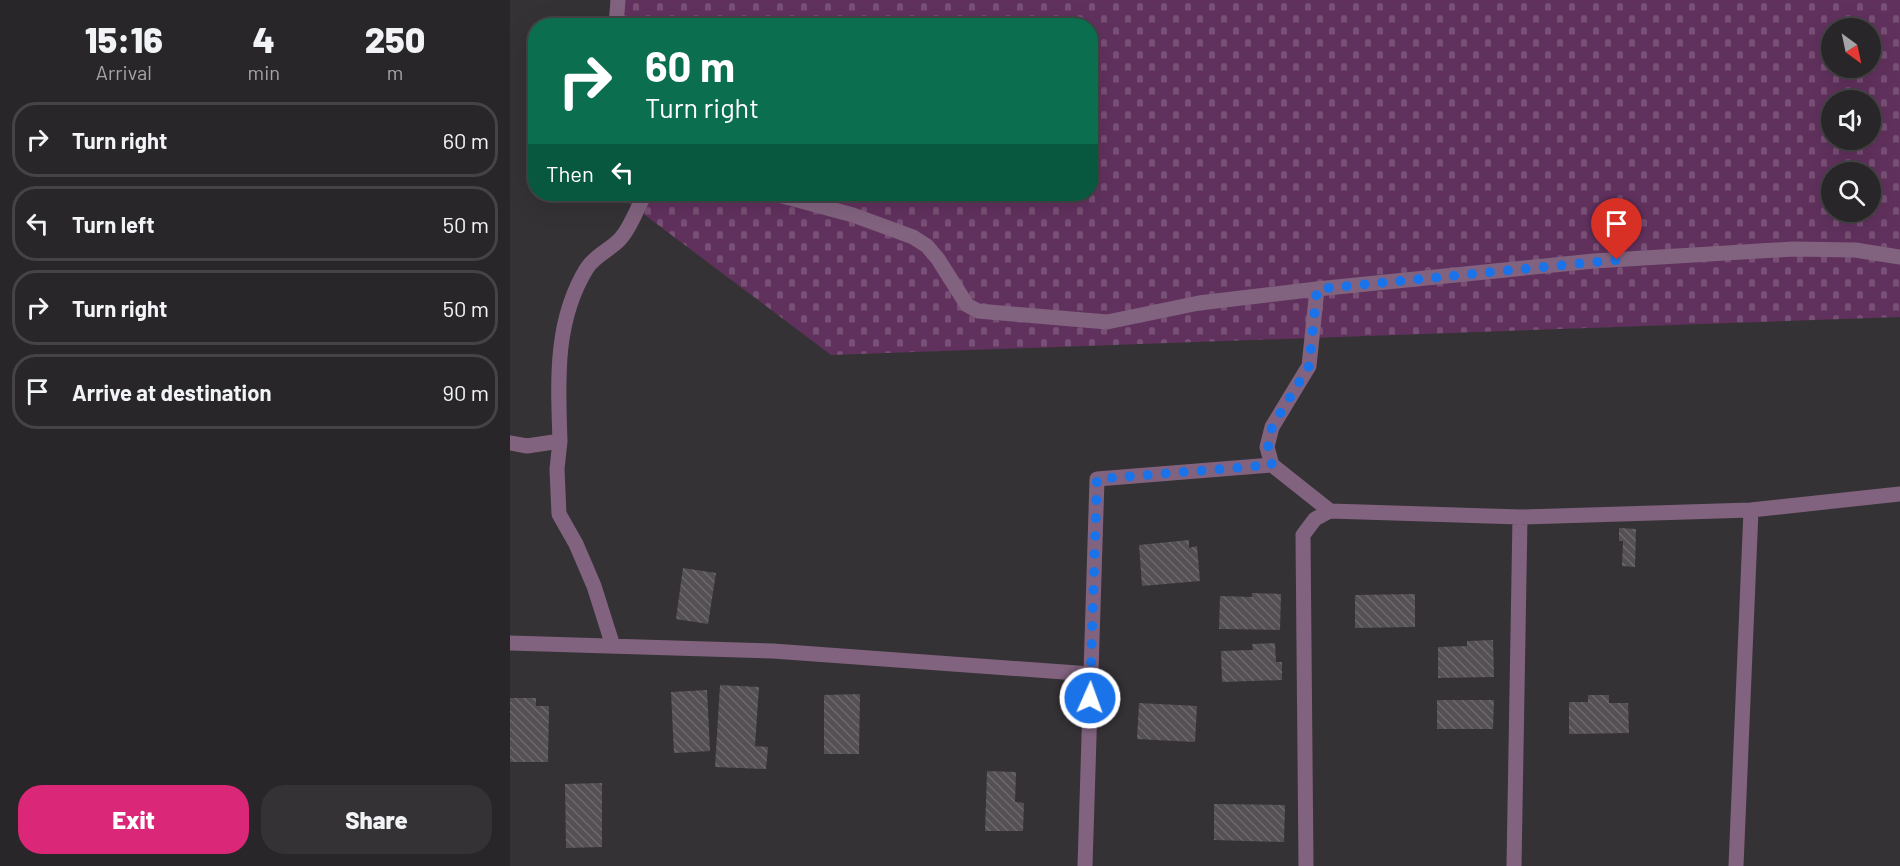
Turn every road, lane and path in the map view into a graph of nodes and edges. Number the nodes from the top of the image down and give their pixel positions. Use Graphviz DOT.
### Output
graph roads {
  1 [pos="618,0"];
  2 [pos="617,18"];
  3 [pos="641,201"];
  4 [pos="801,201"];
  5 [pos="1900,257"];
  6 [pos="1317,289"];
  7 [pos="560,441"];
  8 [pos="510,443"];
  9 [pos="1272,465"];
  10 [pos="1900,494"];
  11 [pos="1751,510"];
  12 [pos="1330,511"];
  13 [pos="1520,517"];
  14 [pos="510,643"];
  15 [pos="613,646"];
  16 [pos="1091,674"];
  17 [pos="1086,866"];
  18 [pos="1306,866"];
  19 [pos="1514,866"];
  20 [pos="1736,866"];
  1 -- 2 [label="street"];
  3 -- 7 [label="street"];
  4 -- 6 [label="street"];
  5 -- 6 [label="street"];
  6 -- 9 [label="street"];
  7 -- 8 [label="street"];
  7 -- 15 [label="street"];
  9 -- 12 [label="street"];
  9 -- 16 [label="street"];
  10 -- 11 [label="street"];
  11 -- 13 [label="street"];
  11 -- 20 [label="street"];
  12 -- 13 [label="street"];
  12 -- 18 [label="street"];
  13 -- 19 [label="street"];
  14 -- 15 [label="street"];
  15 -- 16 [label="street"];
  16 -- 17 [label="street"];
}
